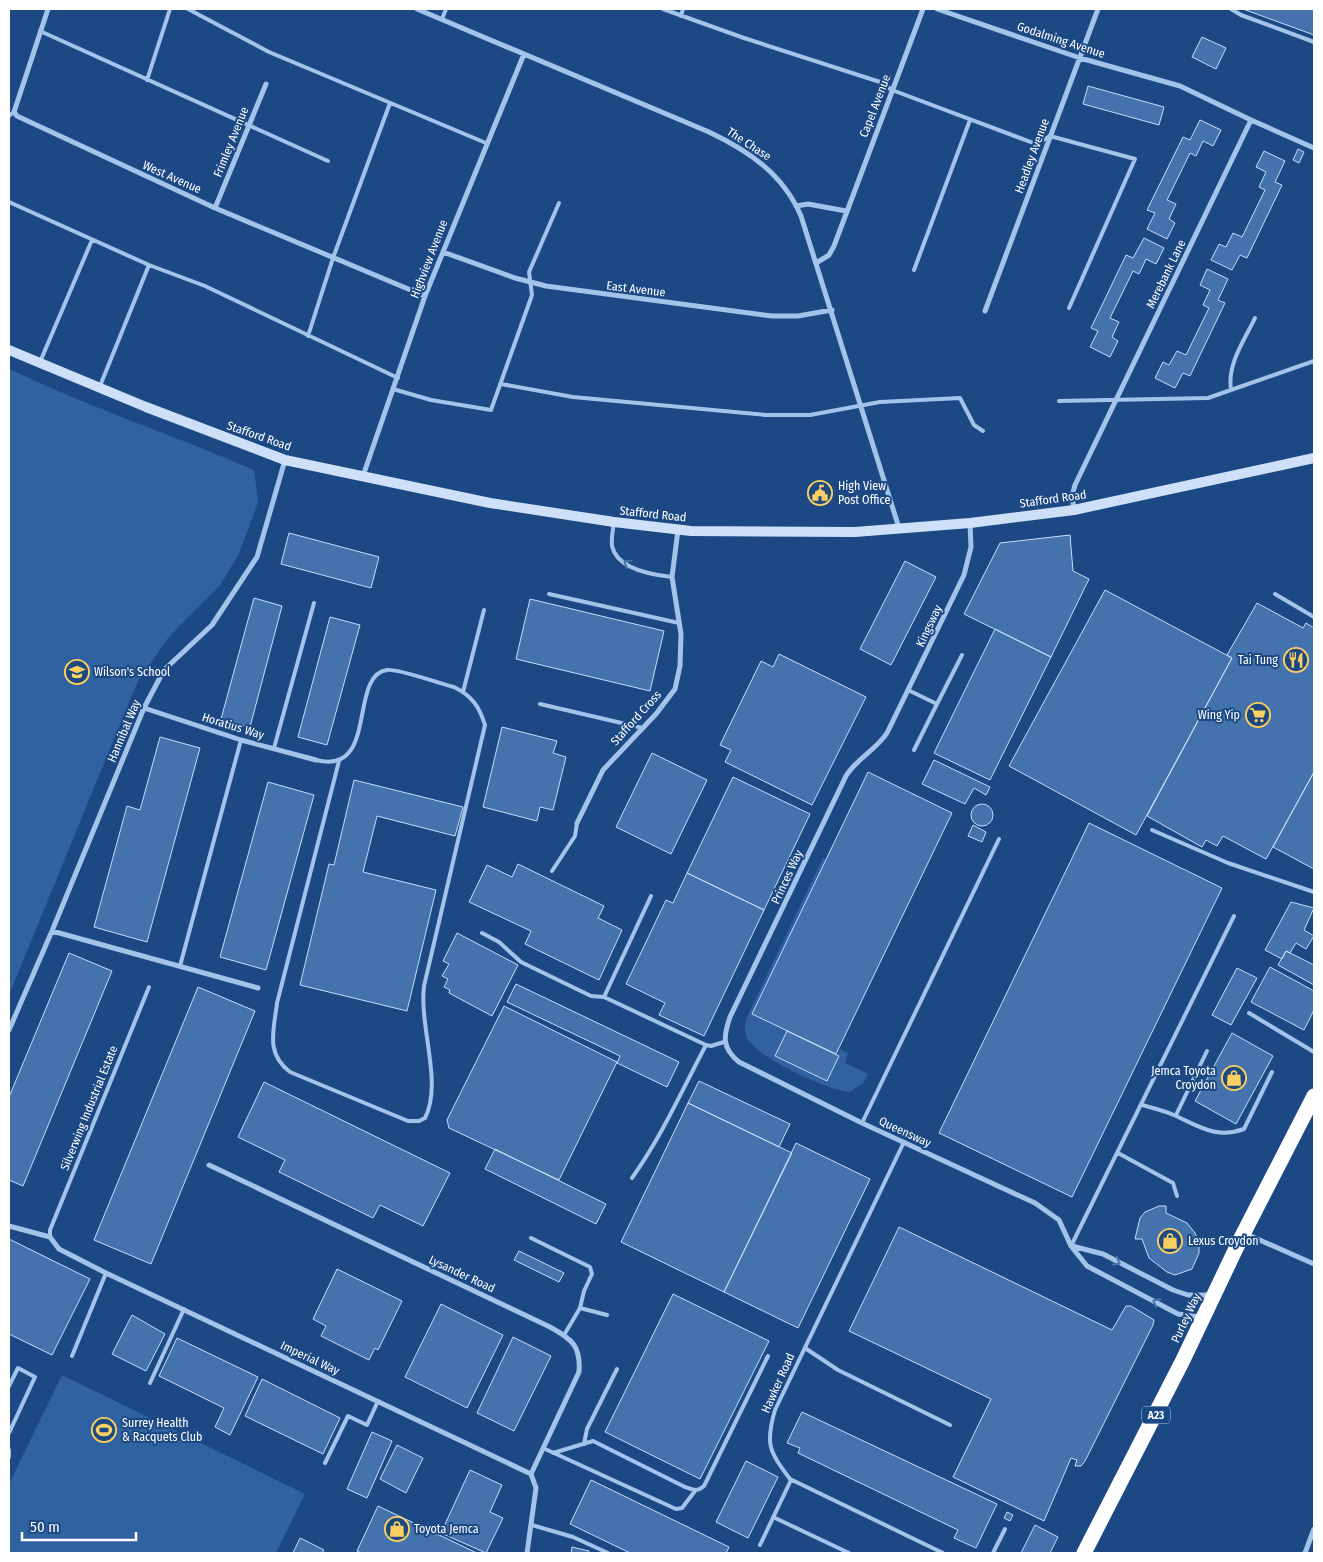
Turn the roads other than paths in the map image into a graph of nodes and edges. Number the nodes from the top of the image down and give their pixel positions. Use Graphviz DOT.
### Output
graph roads {
  1 [pos="48,9"];
  2 [pos="170,9"];
  3 [pos="188,9"];
  4 [pos="418,9"];
  5 [pos="446,9"];
  6 [pos="663,9"];
  7 [pos="683,9"];
  8 [pos="923,9"];
  9 [pos="937,9"];
  10 [pos="1098,9"];
  11 [pos="1231,9"];
  12 [pos="680,16"];
  13 [pos="442,19"];
  14 [pos="40,31"];
  15 [pos="1314,42"];
  16 [pos="524,54"];
  17 [pos="1080,58"];
  18 [pos="146,80"];
  19 [pos="266,84"];
  20 [pos="892,90"];
  21 [pos="390,103"];
  22 [pos="14,112"];
  23 [pos="9,116"];
  24 [pos="970,120"];
  25 [pos="1251,120"];
  26 [pos="248,126"];
  27 [pos="1050,136"];
  28 [pos="486,143"];
  29 [pos="1314,148"];
  30 [pos="328,161"];
  31 [pos="9,202"];
  32 [pos="559,203"];
  33 [pos="796,206"];
  34 [pos="215,208"];
  35 [pos="846,211"];
  36 [pos="92,240"];
  37 [pos="443,252"];
  38 [pos="334,258"];
  39 [pos="816,263"];
  40 [pos="150,265"];
  41 [pos="914,270"];
  42 [pos="531,283"];
  43 [pos="425,296"];
  44 [pos="1069,308"];
  45 [pos="832,310"];
  46 [pos="985,311"];
  47 [pos="1255,318"];
  48 [pos="308,336"];
  49 [pos="9,350"];
  50 [pos="1314,361"];
  51 [pos="40,364"];
  52 [pos="398,378"];
  53 [pos="501,384"];
  54 [pos="99,388"];
  55 [pos="393,389"];
  56 [pos="1231,390"];
  57 [pos="1060,401"];
  58 [pos="1116,401"];
  59 [pos="862,405"];
  60 [pos="983,431"];
  61 [pos="1314,458"];
  62 [pos="285,460"];
  63 [pos="363,476"];
  64 [pos="1074,510"];
  65 [pos="614,522"];
  66 [pos="970,523"];
  67 [pos="900,529"];
  68 [pos="678,530"];
  69 [pos="672,577"];
  70 [pos="549,594"];
  71 [pos="1275,594"];
  72 [pos="314,603"];
  73 [pos="484,610"];
  74 [pos="1314,616"];
  75 [pos="679,623"];
  76 [pos="962,655"];
  77 [pos="908,690"];
  78 [pos="463,692"];
  79 [pos="540,704"];
  80 [pos="937,704"];
  81 [pos="144,708"];
  82 [pos="642,728"];
  83 [pos="887,732"];
  84 [pos="241,740"];
  85 [pos="274,748"];
  86 [pos="914,750"];
  87 [pos="316,760"];
  88 [pos="339,761"];
  89 [pos="577,822"];
  90 [pos="1152,830"];
  91 [pos="999,840"];
  92 [pos="552,871"];
  93 [pos="1314,892"];
  94 [pos="651,896"];
  95 [pos="1234,916"];
  96 [pos="52,931"];
  97 [pos="482,933"];
  98 [pos="180,966"];
  99 [pos="149,987"];
  100 [pos="258,988"];
  101 [pos="604,997"];
  102 [pos="1249,1012"];
  103 [pos="11,1020"];
  104 [pos="9,1030"];
  105 [pos="724,1042"];
  106 [pos="706,1045"];
  107 [pos="1207,1051"];
  108 [pos="1314,1052"];
  109 [pos="1272,1072"];
  110 [pos="1314,1096"];
  111 [pos="1142,1105"];
  112 [pos="1176,1115"];
  113 [pos="862,1122"];
  114 [pos="904,1142"];
  115 [pos="1118,1152"];
  116 [pos="209,1165"];
  117 [pos="632,1178"];
  118 [pos="1176,1196"];
  119 [pos="9,1226"];
  120 [pos="1244,1233"];
  121 [pos="50,1237"];
  122 [pos="531,1238"];
  123 [pos="1071,1246"];
  124 [pos="1314,1264"];
  125 [pos="106,1272"];
  126 [pos="1214,1295"];
  127 [pos="580,1308"];
  128 [pos="184,1309"];
  129 [pos="607,1315"];
  130 [pos="1202,1317"];
  131 [pos="564,1335"];
  132 [pos="805,1348"];
  133 [pos="72,1356"];
  134 [pos="768,1356"];
  135 [pos="617,1369"];
  136 [pos="150,1383"];
  137 [pos="9,1386"];
  138 [pos="378,1401"];
  139 [pos="950,1425"];
  140 [pos="9,1433"];
  141 [pos="584,1444"];
  142 [pos="543,1448"];
  143 [pos="9,1450"];
  144 [pos="553,1453"];
  145 [pos="9,1457"];
  146 [pos="325,1463"];
  147 [pos="531,1474"];
  148 [pos="791,1480"];
  149 [pos="695,1491"];
  150 [pos="773,1517"];
  151 [pos="532,1525"];
  152 [pos="1005,1529"];
  153 [pos="1314,1529"];
  154 [pos="760,1545"];
  155 [pos="527,1553"];
  156 [pos="608,1553"];
  157 [pos="849,1553"];
  158 [pos="943,1553"];
  159 [pos="993,1553"];
  160 [pos="1084,1553"];
  161 [pos="1305,1553"];
  1 -- 14 [label="street"];
  2 -- 18 [label="lane"];
  3 -- 21 [label="lane"];
  4 -- 13 [label="street, The Chase"];
  5 -- 13 [label="lane"];
  6 -- 12 [label="lane"];
  7 -- 12 [label="lane"];
  8 -- 20 [label="street, Capel Avenue"];
  9 -- 17 [label="street, Godalming Avenue"];
  10 -- 17 [label="street, Headley Avenue"];
  11 -- 15 [label="lane"];
  12 -- 20 [label="lane"];
  13 -- 16 [label="street, The Chase"];
  14 -- 18 [label="lane"];
  14 -- 22 [label="street"];
  16 -- 28 [label="street, Highview Avenue"];
  16 -- 33 [label="street, The Chase"];
  17 -- 25 [label="street, Godalming Avenue"];
  17 -- 27 [label="street, Headley Avenue"];
  18 -- 26 [label="lane"];
  19 -- 26 [label="street, Frimley Avenue"];
  20 -- 24 [label="lane"];
  20 -- 35 [label="street, Capel Avenue"];
  21 -- 28 [label="lane"];
  21 -- 38 [label="lane"];
  22 -- 23 [label="lane"];
  22 -- 34 [label="street, West Avenue"];
  24 -- 27 [label="lane"];
  24 -- 41 [label="lane"];
  25 -- 29 [label="street"];
  25 -- 58 [label="street, Merebank Lane"];
  26 -- 30 [label="lane"];
  26 -- 34 [label="street, Frimley Avenue"];
  27 -- 44 [label="lane"];
  27 -- 46 [label="street, Headley Avenue"];
  28 -- 37 [label="street, Highview Avenue"];
  31 -- 36 [label="lane"];
  32 -- 42 [label="lane"];
  33 -- 35 [label="street"];
  33 -- 39 [label="street, The Chase"];
  34 -- 38 [label="street, West Avenue"];
  35 -- 39 [label="street, Capel Avenue"];
  36 -- 40 [label="lane"];
  36 -- 51 [label="lane"];
  37 -- 42 [label="street, East Avenue"];
  37 -- 43 [label="street, Highview Avenue"];
  38 -- 43 [label="street, West Avenue"];
  38 -- 48 [label="lane"];
  39 -- 45 [label="street, The Chase"];
  40 -- 48 [label="lane"];
  40 -- 54 [label="lane"];
  42 -- 45 [label="street, East Avenue"];
  42 -- 53 [label="lane"];
  43 -- 52 [label="street, Highview Avenue"];
  45 -- 59 [label="street, The Chase"];
  47 -- 56 [label="lane"];
  48 -- 52 [label="lane"];
  49 -- 51 [label="main road, Stafford Road"];
  50 -- 56 [label="lane"];
  51 -- 54 [label="main road, Stafford Road"];
  52 -- 55 [label="street, Highview Avenue"];
  53 -- 55 [label="lane"];
  53 -- 59 [label="lane"];
  54 -- 62 [label="main road, Stafford Road"];
  55 -- 63 [label="street, Highview Avenue"];
  56 -- 58 [label="lane"];
  57 -- 58 [label="lane"];
  58 -- 64 [label="street, Merebank Lane"];
  59 -- 60 [label="lane"];
  59 -- 67 [label="street, The Chase"];
  61 -- 64 [label="main road, Stafford Road"];
  62 -- 63 [label="main road, Stafford Road"];
  62 -- 81 [label="street, Hannibal Way"];
  63 -- 65 [label="main road, Stafford Road"];
  64 -- 66 [label="main road, Stafford Road"];
  65 -- 68 [label="main road, Stafford Road"];
  69 -- 65 [label="lane, one-way"];
  66 -- 67 [label="main road, Stafford Road"];
  66 -- 77 [label="street, Kingsway"];
  67 -- 68 [label="main road, Stafford Road"];
  68 -- 69 [label="street, Stafford Cross"];
  69 -- 75 [label="street, Stafford Cross"];
  70 -- 75 [label="lane"];
  71 -- 74 [label="lane"];
  72 -- 85 [label="lane"];
  73 -- 78 [label="lane"];
  75 -- 82 [label="street, Stafford Cross"];
  76 -- 80 [label="lane"];
  77 -- 80 [label="lane"];
  77 -- 83 [label="street, Kingsway"];
  78 -- 88 [label="lane"];
  78 -- 88 [label="lane"];
  79 -- 82 [label="lane"];
  80 -- 86 [label="lane"];
  81 -- 84 [label="street, Horatius Way"];
  81 -- 96 [label="street, Hannibal Way"];
  82 -- 89 [label="street, Stafford Cross"];
  83 -- 105 [label="street, Princes Way"];
  84 -- 85 [label="street, Horatius Way"];
  84 -- 98 [label="lane"];
  85 -- 87 [label="street, Horatius Way"];
  87 -- 88 [label="lane"];
  89 -- 92 [label="lane"];
  90 -- 93 [label="lane"];
  91 -- 113 [label="lane"];
  94 -- 101 [label="lane"];
  95 -- 111 [label="lane"];
  96 -- 98 [label="street"];
  96 -- 103 [label="street, Hannibal Way"];
  97 -- 101 [label="lane"];
  98 -- 100 [label="street"];
  99 -- 121 [label="lane, Silverwing Industrial Estate"];
  101 -- 106 [label="lane"];
  102 -- 108 [label="lane"];
  103 -- 104 [label="street, Hannibal Way"];
  105 -- 106 [label="lane"];
  105 -- 113 [label="street, Queensway"];
  106 -- 117 [label="lane"];
  107 -- 112 [label="lane"];
  109 -- 112 [label="lane"];
  110 -- 120 [label="highway, Purley Way / A23"];
  111 -- 112 [label="lane"];
  111 -- 115 [label="lane"];
  113 -- 114 [label="street, Queensway"];
  114 -- 123 [label="street, Queensway"];
  114 -- 132 [label="lane, Hawker Road"];
  115 -- 118 [label="lane"];
  115 -- 123 [label="lane"];
  116 -- 131 [label="street, Lysander Road"];
  119 -- 121 [label="street, Imperial Way"];
  120 -- 124 [label="street"];
  120 -- 126 [label="highway, Purley Way / A23"];
  121 -- 125 [label="street, Imperial Way"];
  122 -- 127 [label="lane"];
  123 -- 126 [label="street, one-way"];
  130 -- 123 [label="street, Queensway, one-way"];
  125 -- 128 [label="street, Imperial Way"];
  125 -- 133 [label="lane"];
  126 -- 130 [label="highway, Purley Way / A23"];
  127 -- 129 [label="lane"];
  127 -- 131 [label="lane"];
  128 -- 136 [label="lane"];
  128 -- 138 [label="street, Imperial Way"];
  130 -- 160 [label="highway, Purley Way / A23"];
  131 -- 142 [label="street, Lysander Road"];
  132 -- 139 [label="lane"];
  132 -- 148 [label="lane, Hawker Road"];
  134 -- 149 [label="lane"];
  135 -- 141 [label="lane"];
  137 -- 140 [label="lane"];
  138 -- 146 [label="lane"];
  138 -- 147 [label="street, Imperial Way"];
  141 -- 144 [label="lane"];
  141 -- 149 [label="lane"];
  142 -- 144 [label="lane"];
  142 -- 147 [label="street, Lysander Road"];
  143 -- 145 [label="lane"];
  144 -- 149 [label="lane"];
  147 -- 151 [label="street"];
  148 -- 150 [label="lane"];
  148 -- 158 [label="lane, Hawker Road"];
  150 -- 154 [label="lane"];
  150 -- 157 [label="lane"];
  151 -- 155 [label="street"];
  151 -- 156 [label="lane"];
  152 -- 159 [label="lane"];
  153 -- 161 [label="street"];
}
